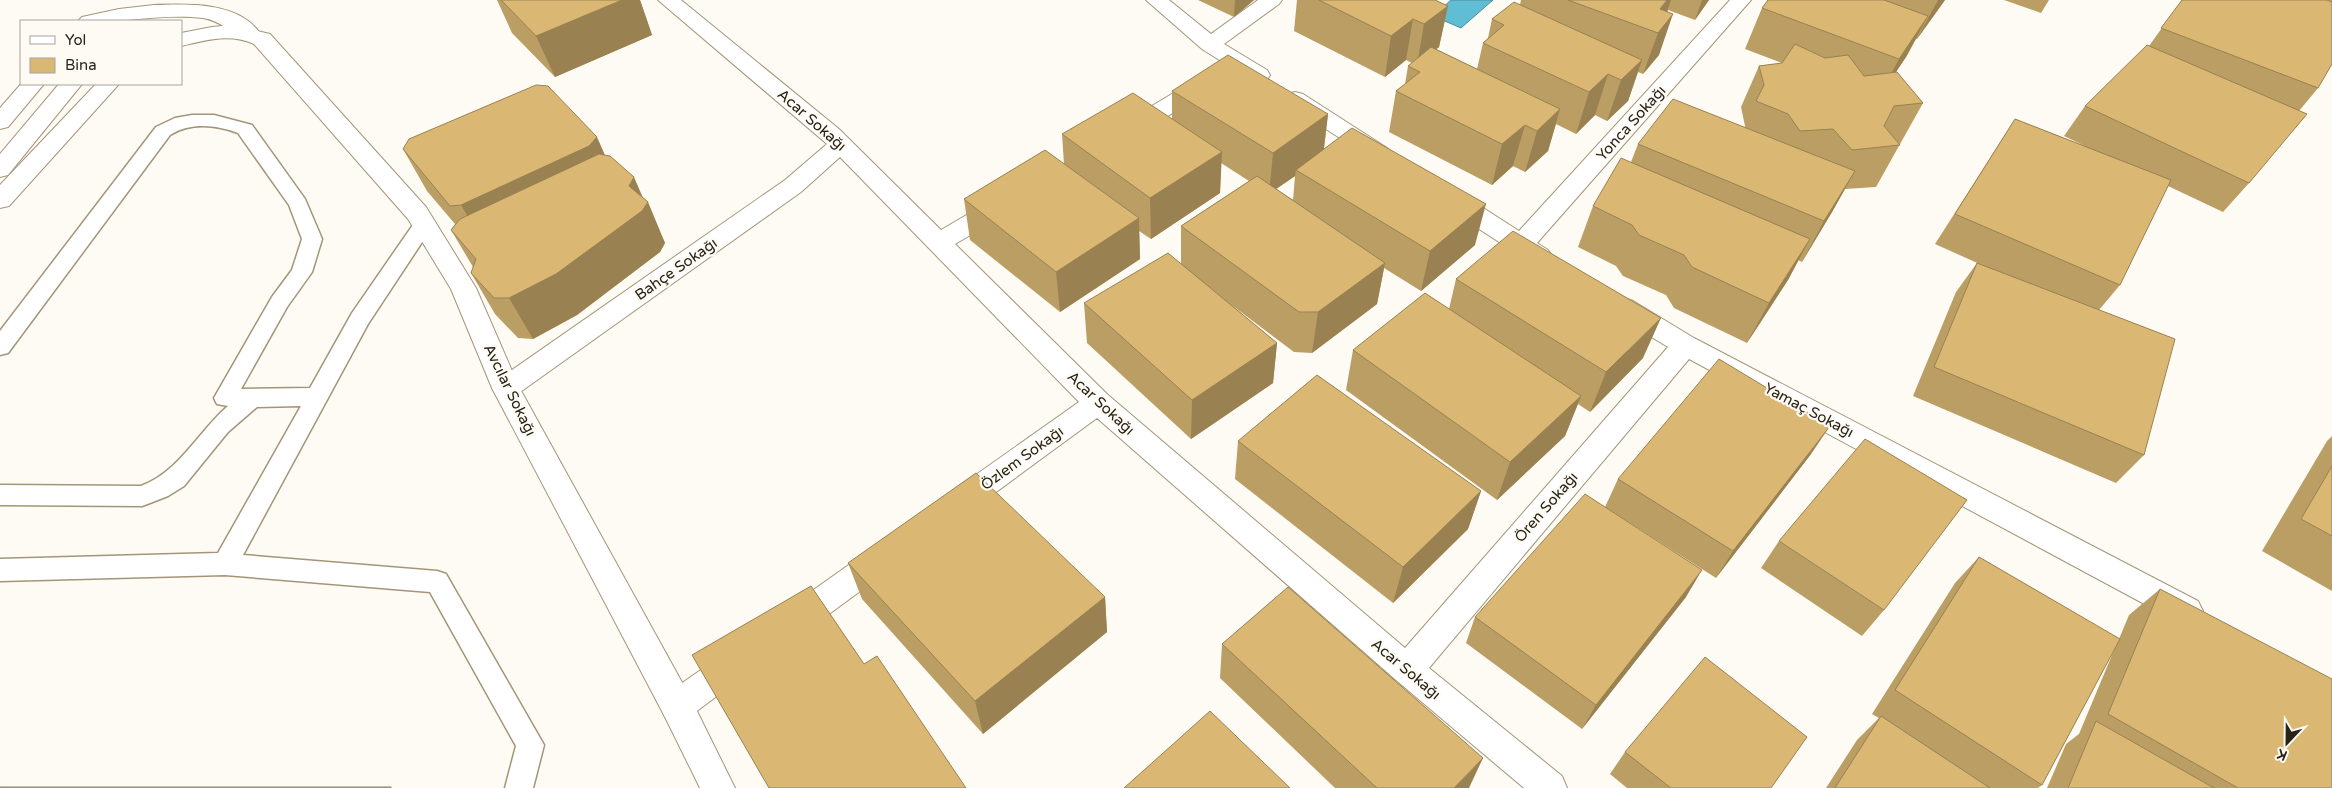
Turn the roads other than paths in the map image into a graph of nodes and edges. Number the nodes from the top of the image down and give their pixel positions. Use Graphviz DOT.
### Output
graph roads {
  1 [pos="106,0"];
  2 [pos="233,0"];
  3 [pos="668,0"];
  4 [pos="1156,0"];
  5 [pos="1272,0"];
  6 [pos="1740,0"];
  7 [pos="132,11"];
  8 [pos="89,20"];
  9 [pos="92,20"];
  10 [pos="242,27"];
  11 [pos="182,40"];
  12 [pos="1210,44"];
  13 [pos="1240,63"];
  14 [pos="33,85"];
  15 [pos="70,85"];
  16 [pos="107,85"];
  17 [pos="0,122"];
  18 [pos="1106,143"];
  19 [pos="841,144"];
  20 [pos="1397,165"];
  21 [pos="0,169"];
  22 [pos="1430,186"];
  23 [pos="1023,192"];
  24 [pos="0,200"];
  25 [pos="424,224"];
  26 [pos="939,242"];
  27 [pos="1521,245"];
  28 [pos="1562,270"];
  29 [pos="1603,295"];
  30 [pos="1685,345"];
  31 [pos="0,347"];
  32 [pos="506,388"];
  33 [pos="317,397"];
  34 [pos="252,398"];
  35 [pos="1098,403"];
  36 [pos="0,495"];
  37 [pos="936,519"];
  38 [pos="904,542"];
  39 [pos="225,564"];
  40 [pos="0,570"];
  41 [pos="2211,624"];
  42 [pos="1407,670"];
  43 [pos="677,706"];
  44 [pos="519,788"];
  45 [pos="718,788"];
  46 [pos="1550,788"];
  1 -- 8 [label="main road"];
  2 -- 10 [label="main road"];
  3 -- 19 [label="main road, Acar Sokağı"];
  4 -- 12 [label="main road"];
  5 -- 12 [label="main road"];
  6 -- 27 [label="main road, Yonca Sokağı"];
  7 -- 9 [label="main road, Avcılar Sokağı"];
  7 -- 10 [label="main road, Avcılar Sokağı"];
  10 -- 11 [label="main road"];
  10 -- 25 [label="main road, Avcılar Sokağı"];
  12 -- 13 [label="main road"];
  13 -- 18 [label="main road"];
  13 -- 20 [label="main road"];
  14 -- 17 [label="main road"];
  15 -- 21 [label="main road"];
  16 -- 24 [label="main road"];
  19 -- 26 [label="main road, Acar Sokağı"];
  19 -- 32 [label="main road, Bahçe Sokağı"];
  22 -- 27 [label="main road"];
  23 -- 26 [label="main road"];
  25 -- 32 [label="main road, Avcılar Sokağı"];
  25 -- 33 [label="lane"];
  26 -- 35 [label="main road, Acar Sokağı"];
  27 -- 28 [label="main road"];
  29 -- 30 [label="main road, Yamaç Sokağı"];
  30 -- 41 [label="main road, Yamaç Sokağı"];
  30 -- 42 [label="main road, Ören Sokağı"];
  31 -- 34 [label="lane"];
  32 -- 43 [label="main road, Avcılar Sokağı"];
  33 -- 34 [label="lane"];
  33 -- 39 [label="lane"];
  34 -- 36 [label="lane"];
  35 -- 37 [label="main road, Özlem Sokağı"];
  35 -- 42 [label="main road, Acar Sokağı"];
  38 -- 43 [label="main road"];
  39 -- 40 [label="lane"];
  39 -- 44 [label="lane"];
  42 -- 46 [label="main road, Acar Sokağı"];
  43 -- 45 [label="main road, Avcılar Sokağı"];
}
